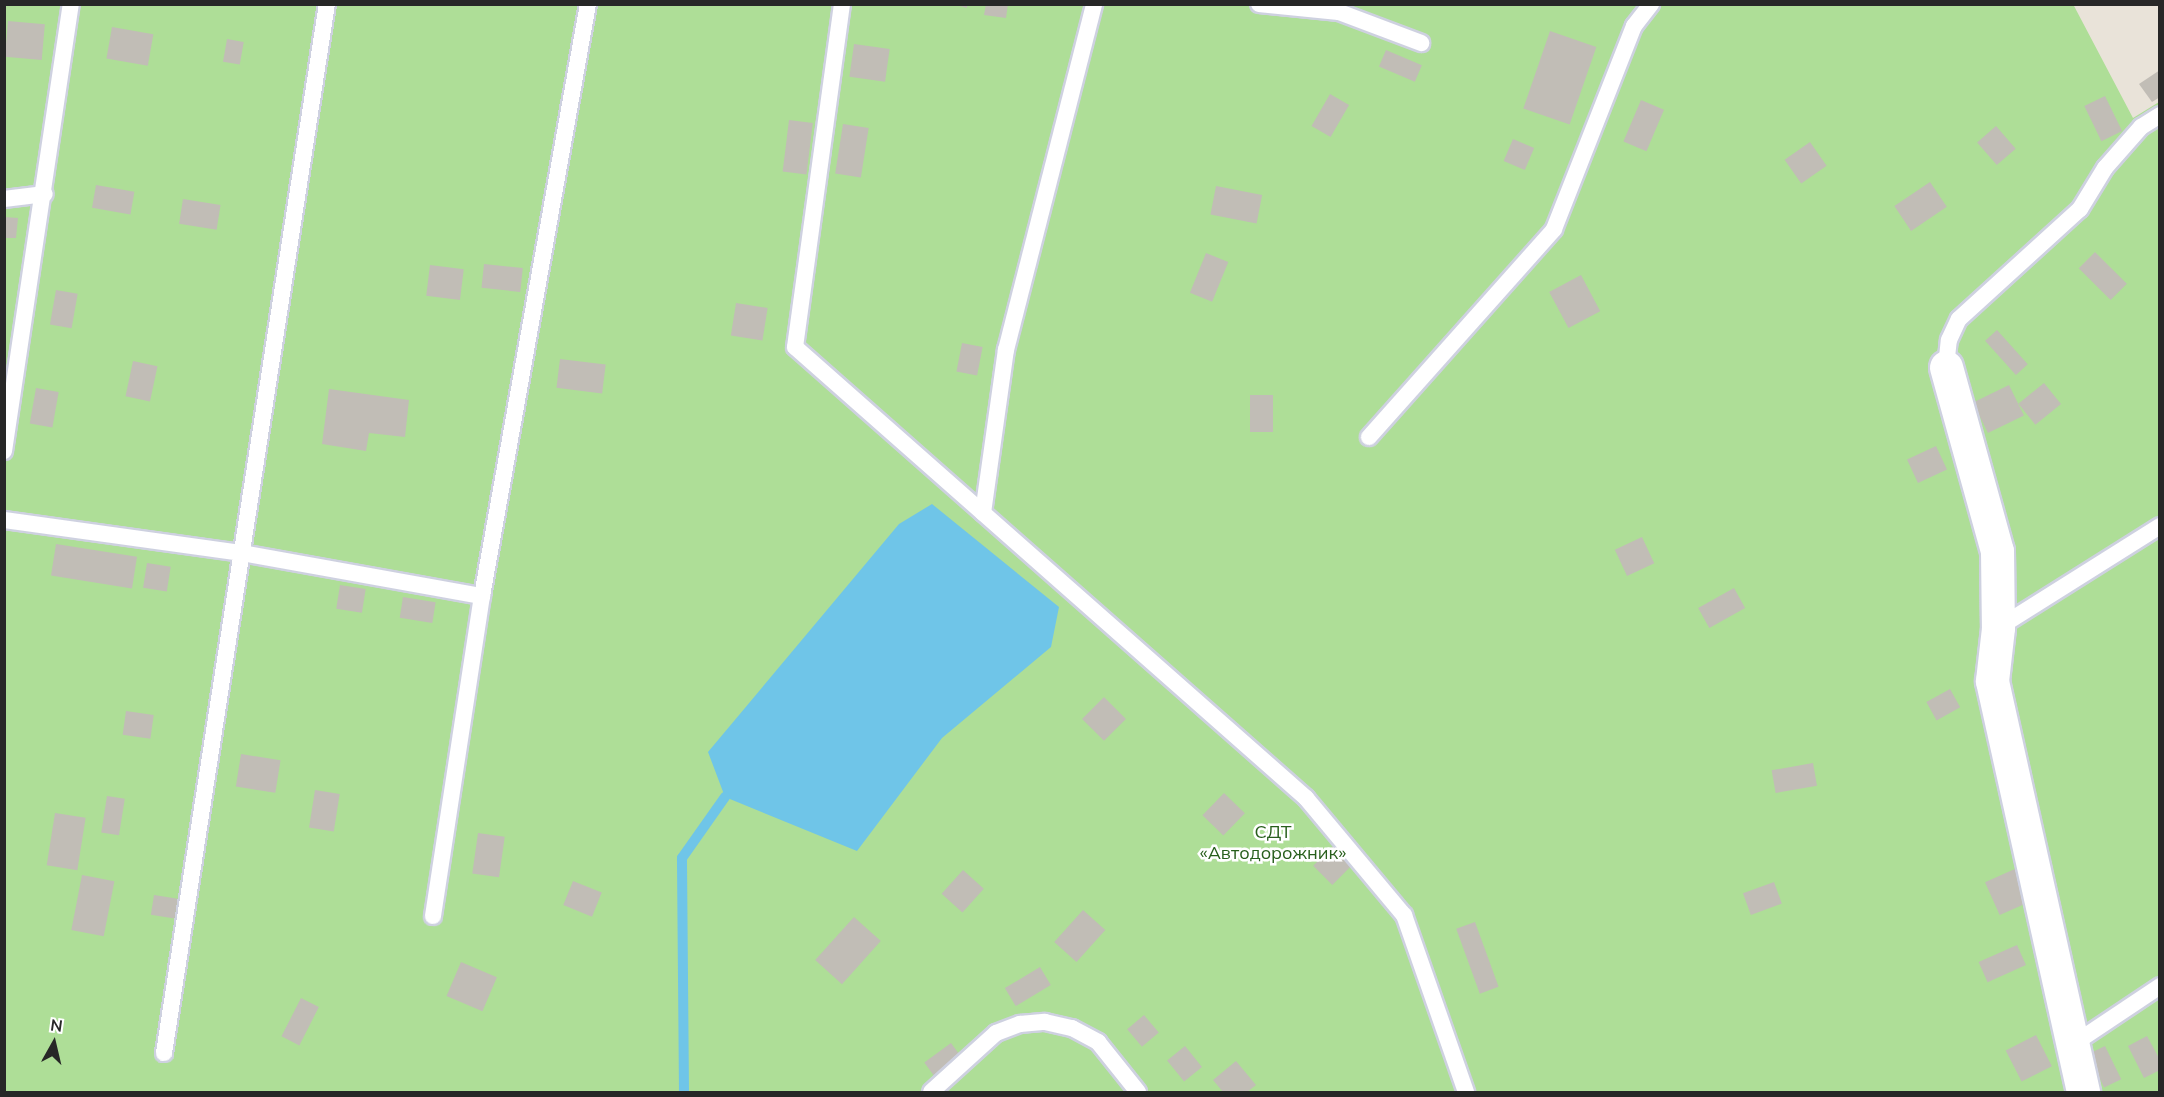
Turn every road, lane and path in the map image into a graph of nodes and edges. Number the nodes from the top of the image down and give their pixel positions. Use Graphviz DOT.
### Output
graph roads {
  1 [pos="71,4"];
  2 [pos="327,4"];
  3 [pos="588,4"];
  4 [pos="842,4"];
  5 [pos="1094,4"];
  6 [pos="1259,4"];
  7 [pos="1651,4"];
  8 [pos="1421,43"];
  9 [pos="2160,115"];
  10 [pos="45,194"];
  11 [pos="4,200"];
  12 [pos="1946,367"];
  13 [pos="1369,437"];
  14 [pos="4,451"];
  15 [pos="983,513"];
  16 [pos="4,520"];
  17 [pos="2160,526"];
  18 [pos="242,553"];
  19 [pos="482,596"];
  20 [pos="1998,628"];
  21 [pos="433,916"];
  22 [pos="2160,986"];
  23 [pos="2075,1043"];
  24 [pos="164,1053"];
  25 [pos="931,1092"];
  26 [pos="1138,1092"];
  27 [pos="1466,1092"];
  28 [pos="2083,1092"];
  1 -- 10 [label="lane"];
  2 -- 18 [label="lane"];
  3 -- 19 [label="lane"];
  4 -- 15 [label="lane"];
  5 -- 15 [label="lane"];
  6 -- 8 [label="lane"];
  7 -- 13 [label="lane"];
  9 -- 12 [label="lane"];
  10 -- 11 [label="lane"];
  10 -- 14 [label="lane"];
  12 -- 20 [label="street"];
  15 -- 27 [label="lane"];
  16 -- 18 [label="lane"];
  17 -- 20 [label="lane"];
  18 -- 19 [label="lane"];
  18 -- 24 [label="lane"];
  19 -- 21 [label="lane"];
  20 -- 23 [label="street"];
  22 -- 23 [label="lane"];
  23 -- 28 [label="street"];
  25 -- 26 [label="lane"];
}
